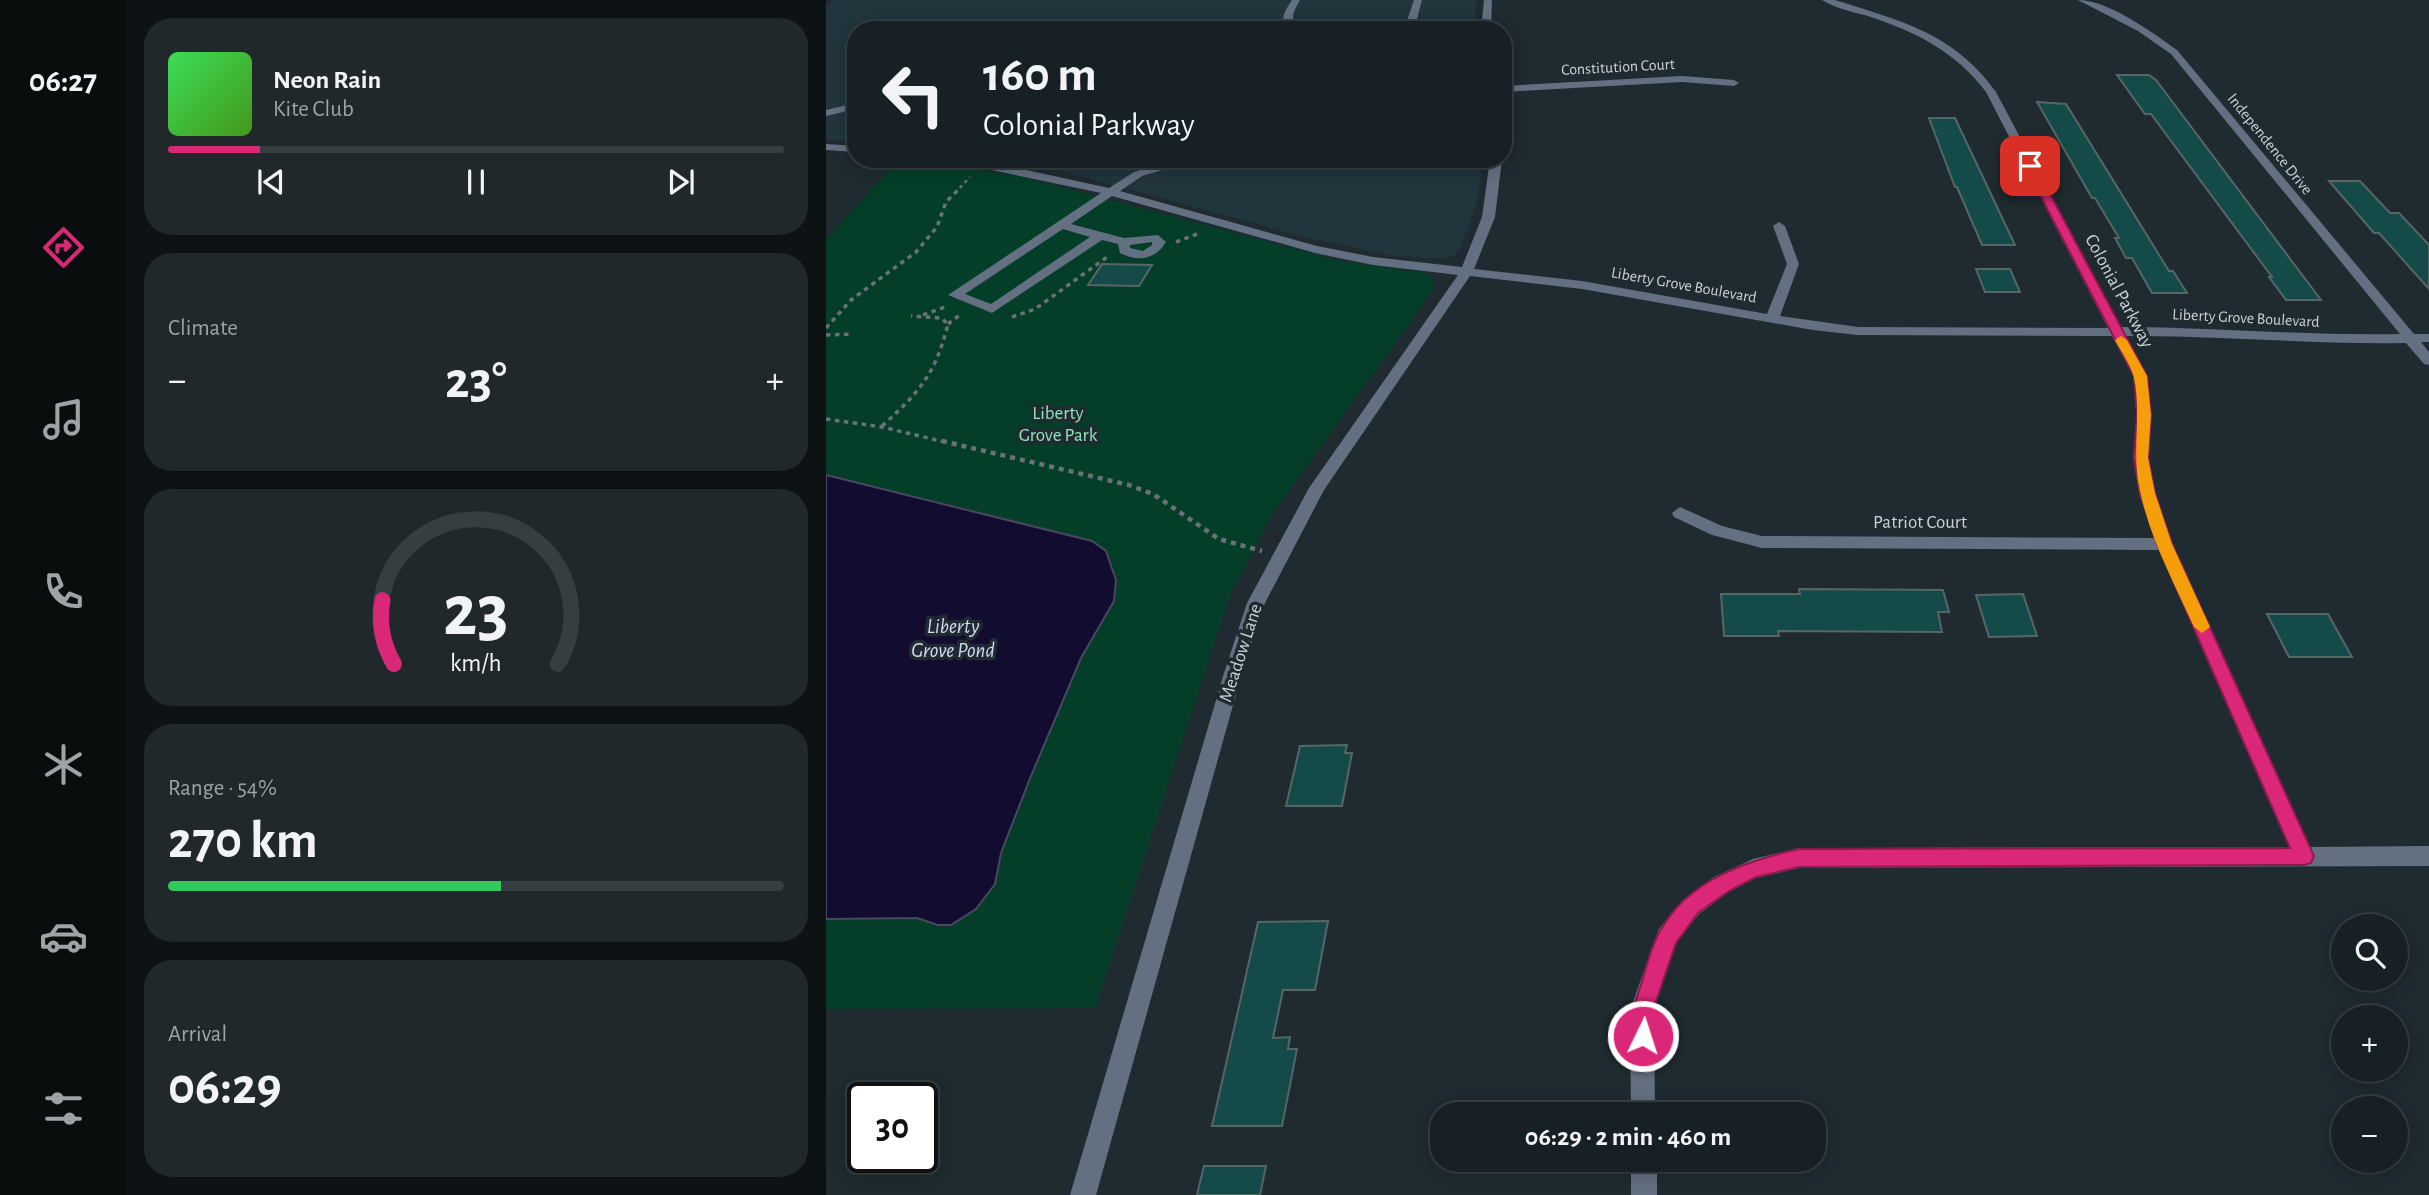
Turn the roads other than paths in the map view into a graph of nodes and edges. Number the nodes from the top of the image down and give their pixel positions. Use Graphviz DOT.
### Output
graph roads {
  1 [pos="1296,0"];
  2 [pos="1418,0"];
  3 [pos="1489,0"];
  4 [pos="1826,0"];
  5 [pos="2082,0"];
  6 [pos="1288,21"];
  7 [pos="1412,21"];
  8 [pos="1487,21"];
  9 [pos="1734,83"];
  10 [pos="1512,88"];
  11 [pos="847,108"];
  12 [pos="826,113"];
  13 [pos="826,147"];
  14 [pos="847,148"];
  15 [pos="1000,168"];
  16 [pos="1158,168"];
  17 [pos="1496,168"];
  18 [pos="1110,192"];
  19 [pos="1060,225"];
  20 [pos="1779,226"];
  21 [pos="1099,236"];
  22 [pos="1124,242"];
  23 [pos="1466,272"];
  24 [pos="1773,319"];
  25 [pos="2117,331"];
  26 [pos="2409,338"];
  27 [pos="2429,338"];
  28 [pos="2429,361"];
  29 [pos="1680,513"];
  30 [pos="2165,544"];
  31 [pos="2304,856"];
  32 [pos="2429,856"];
  33 [pos="1643,1102"];
  34 [pos="1644,1172"];
  35 [pos="1083,1195"];
  36 [pos="1644,1195"];
  1 -- 6 [label="street"];
  2 -- 7 [label="street"];
  3 -- 8 [label="street"];
  4 -- 25 [label="street, Colonial Parkway"];
  5 -- 26 [label="street, Independence Drive"];
  9 -- 10 [label="street, Constitution Court"];
  11 -- 12 [label="street"];
  13 -- 14 [label="street"];
  15 -- 18 [label="street, Liberty Grove Boulevard"];
  16 -- 18 [label="street"];
  17 -- 23 [label="street, Meadow Lane"];
  18 -- 19 [label="street"];
  18 -- 23 [label="street, Liberty Grove Boulevard"];
  19 -- 21 [label="street"];
  19 -- 21 [label="street"];
  20 -- 24 [label="street"];
  21 -- 22 [label="street"];
  23 -- 24 [label="street, Liberty Grove Boulevard"];
  23 -- 35 [label="street, Meadow Lane"];
  24 -- 25 [label="street, Liberty Grove Boulevard"];
  25 -- 26 [label="street, Liberty Grove Boulevard"];
  25 -- 30 [label="street, Colonial Parkway"];
  26 -- 27 [label="street, Liberty Grove Boulevard"];
  26 -- 28 [label="street, Independence Drive"];
  29 -- 30 [label="street, Patriot Court"];
  30 -- 31 [label="street, Colonial Parkway"];
  31 -- 32 [label="street"];
  31 -- 33 [label="street"];
  34 -- 36 [label="street"];
}
